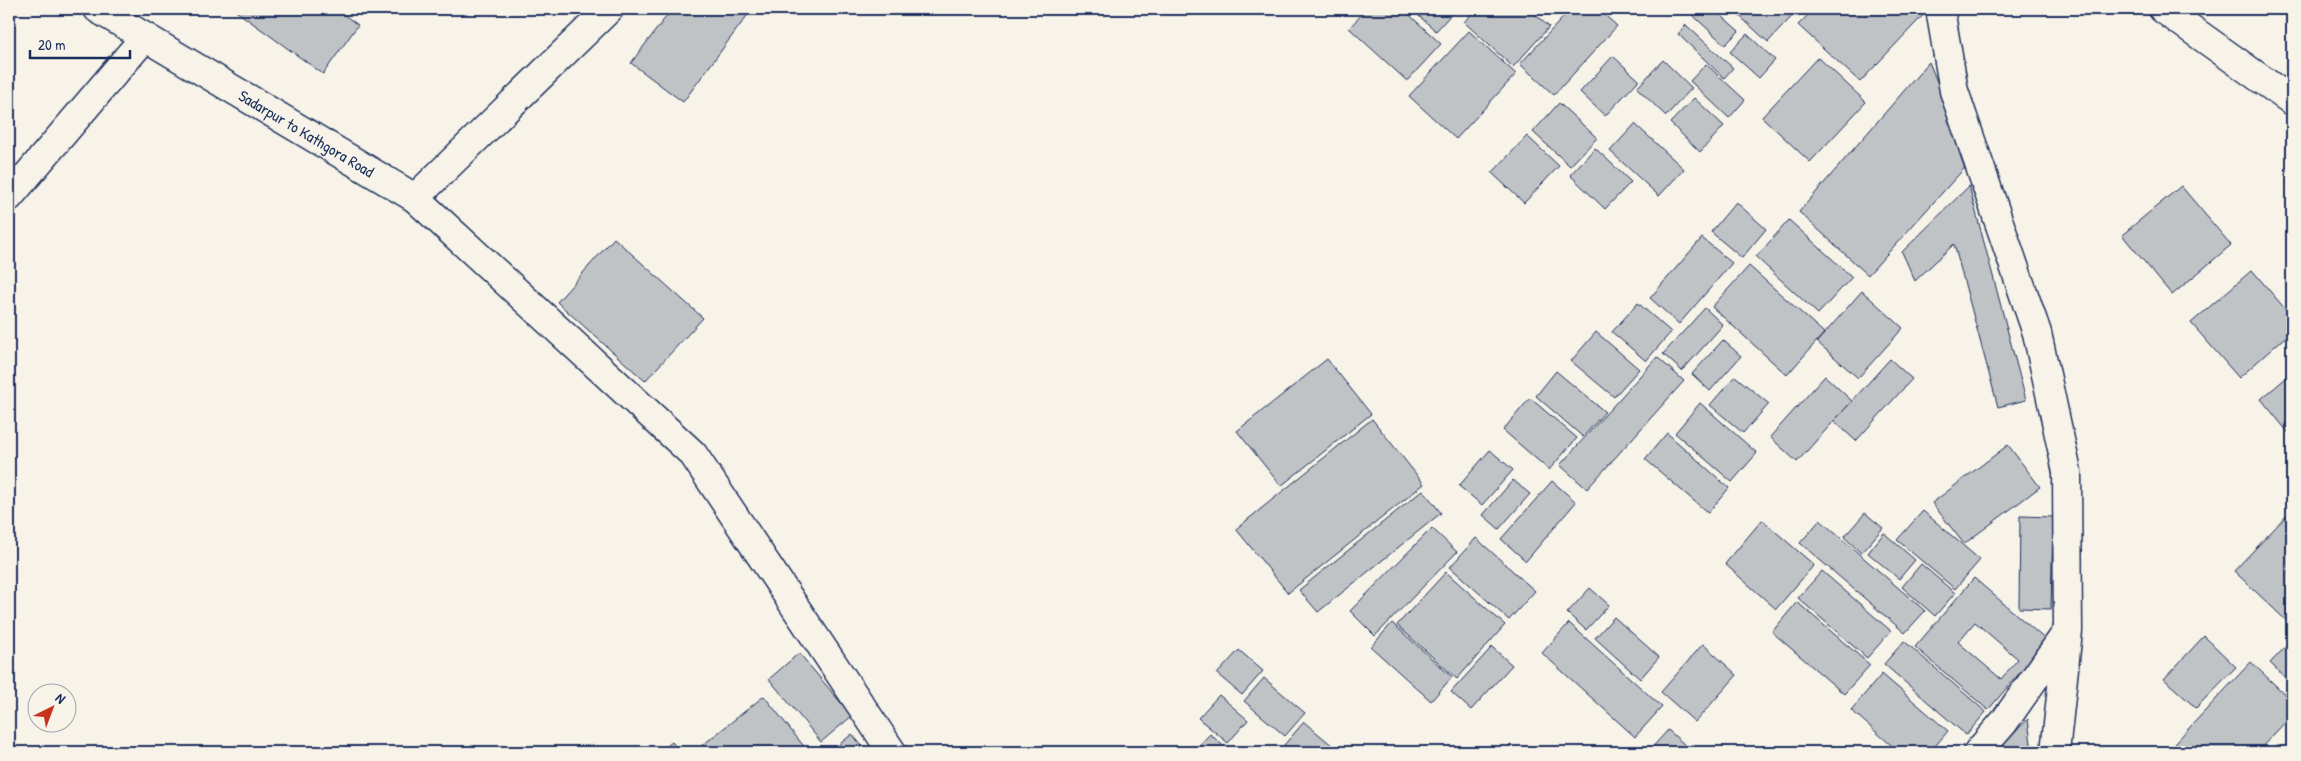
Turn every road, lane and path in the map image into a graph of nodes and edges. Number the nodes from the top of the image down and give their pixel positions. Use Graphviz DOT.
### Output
graph roads {
  1 [pos="98,9"];
  2 [pos="609,9"];
  3 [pos="1940,9"];
  4 [pos="2163,9"];
  5 [pos="145,37"];
  6 [pos="2292,101"];
  7 [pos="9,197"];
  8 [pos="415,198"];
  9 [pos="2068,631"];
  10 [pos="892,752"];
  11 [pos="1978,752"];
  12 [pos="2055,752"];
  1 -- 5 [label="street, Sadarpur to Kathgora Road"];
  2 -- 8 [label="street"];
  3 -- 9 [label="street"];
  4 -- 6 [label="street"];
  5 -- 7 [label="street"];
  5 -- 8 [label="street, Sadarpur to Kathgora Road"];
  8 -- 10 [label="street, Sadarpur to Kathgora Road"];
  9 -- 11 [label="street"];
  9 -- 12 [label="street"];
}
